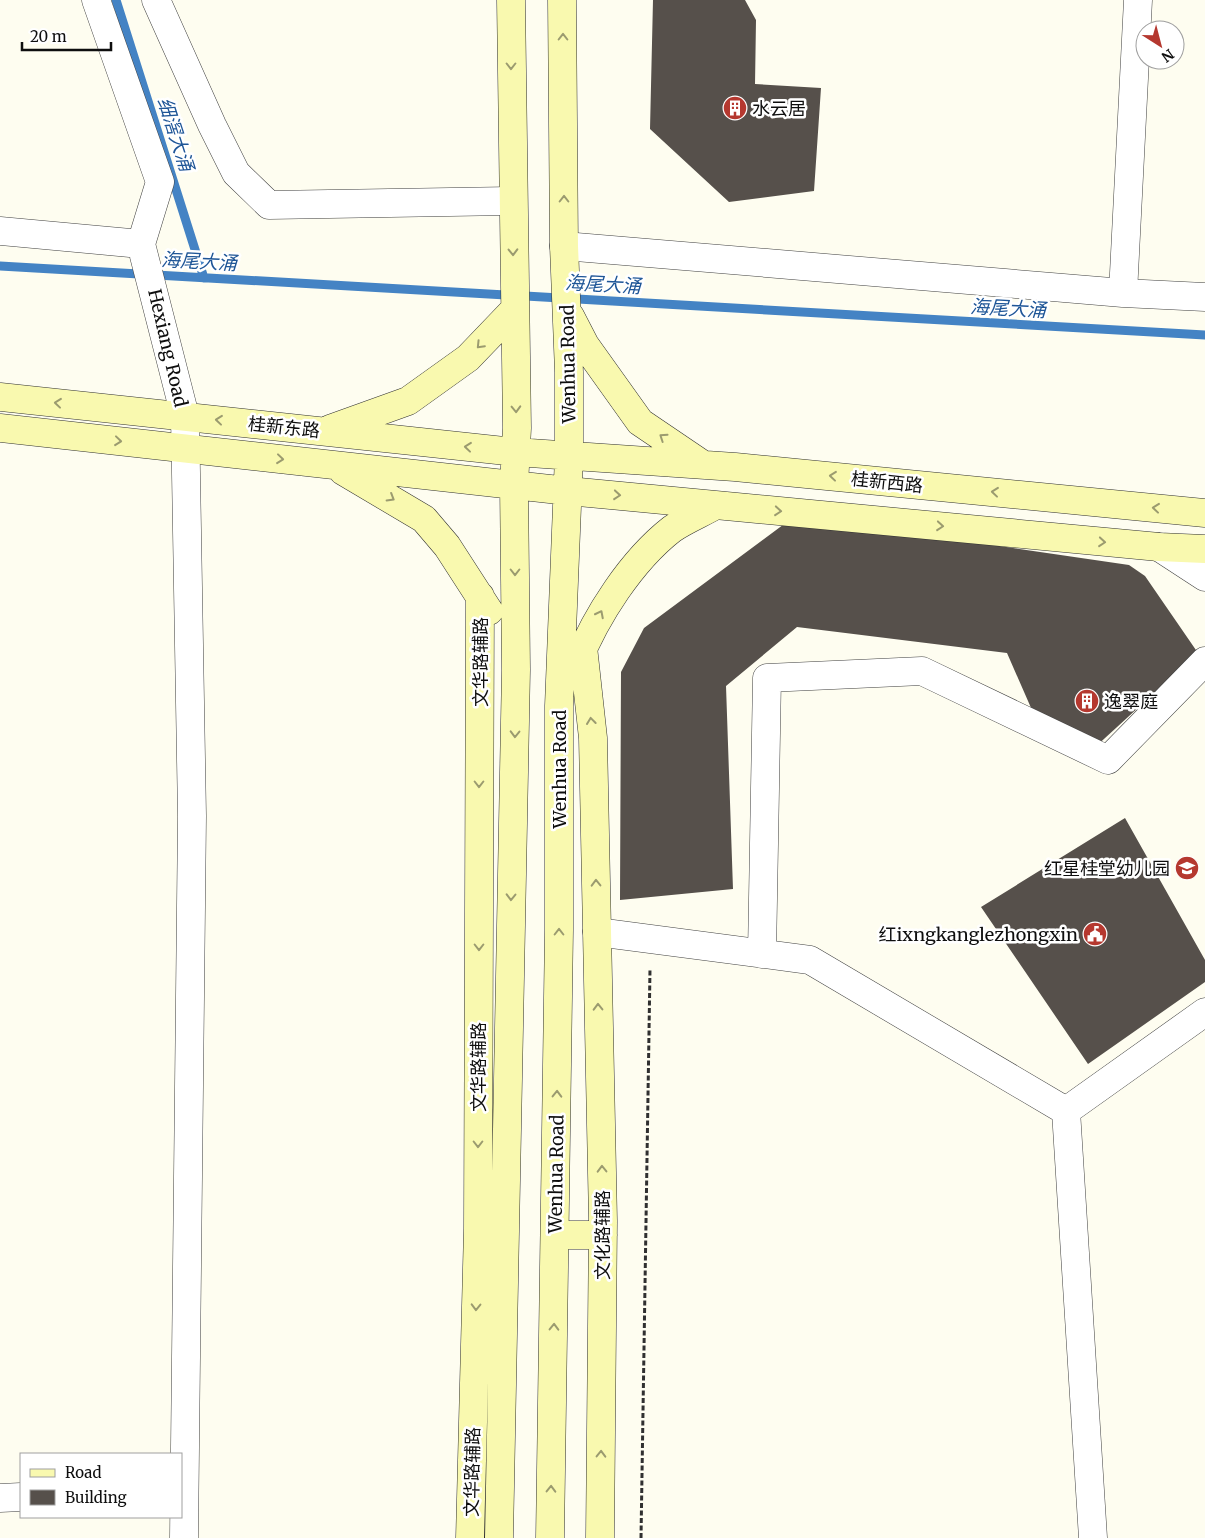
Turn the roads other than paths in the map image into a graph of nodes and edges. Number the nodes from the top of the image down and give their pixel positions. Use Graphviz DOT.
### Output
graph roads {
  1 [pos="96,0"];
  2 [pos="156,0"];
  3 [pos="511,0"];
  4 [pos="562,0"];
  5 [pos="1138,0"];
  6 [pos="512,202"];
  7 [pos="0,231"];
  8 [pos="141,244"];
  9 [pos="564,247"];
  10 [pos="1123,293"];
  11 [pos="1205,297"];
  12 [pos="514,310"];
  13 [pos="567,310"];
  14 [pos="0,397"];
  15 [pos="185,416"];
  16 [pos="0,428"];
  17 [pos="322,432"];
  18 [pos="185,449"];
  19 [pos="515,452"];
  20 [pos="569,456"];
  21 [pos="334,465"];
  22 [pos="703,465"];
  23 [pos="514,484"];
  24 [pos="568,491"];
  25 [pos="716,505"];
  26 [pos="1205,513"];
  27 [pos="1159,547"];
  28 [pos="1205,549"];
  29 [pos="1205,577"];
  30 [pos="480,596"];
  31 [pos="583,647"];
  32 [pos="1205,661"];
  33 [pos="516,670"];
  34 [pos="559,706"];
  35 [pos="597,932"];
  36 [pos="762,954"];
  37 [pos="1205,1012"];
  38 [pos="1066,1112"];
  39 [pos="555,1235"];
  40 [pos="603,1235"];
  41 [pos="183,1492"];
  42 [pos="20,1497"];
  43 [pos="0,1498"];
  44 [pos="184,1538"];
  45 [pos="470,1538"];
  46 [pos="499,1538"];
  47 [pos="550,1538"];
  48 [pos="600,1538"];
  49 [pos="1093,1538"];
  1 -- 8 [label="street"];
  2 -- 6 [label="street"];
  3 -- 6 [label="street, one-way"];
  9 -- 4 [label="street, Wenhua Road, one-way"];
  5 -- 10 [label="street"];
  6 -- 12 [label="street, one-way"];
  7 -- 8 [label="street"];
  8 -- 15 [label="street, Hexiang Road"];
  9 -- 10 [label="street"];
  9 -- 13 [label="street, Wenhua Road"];
  10 -- 11 [label="street"];
  12 -- 17 [label="street, one-way"];
  12 -- 19 [label="street, one-way"];
  13 -- 20 [label="street, Wenhua Road"];
  22 -- 13 [label="street, one-way"];
  15 -- 14 [label="street, 桂新东路, one-way"];
  17 -- 15 [label="street, 桂新东路, one-way"];
  15 -- 18 [label="street, Hexiang Road"];
  16 -- 18 [label="street, 桂新东路, one-way"];
  19 -- 17 [label="street, 桂新东路, one-way"];
  18 -- 21 [label="street, 桂新东路, one-way"];
  18 -- 41 [label="street, Hexiang Road"];
  19 -- 20 [label="street, 桂新东路"];
  19 -- 23 [label="street"];
  20 -- 22 [label="street, 桂新西路"];
  20 -- 24 [label="street, Wenhua Road"];
  21 -- 23 [label="street, 桂新东路"];
  21 -- 30 [label="street, one-way"];
  26 -- 22 [label="street, 桂新西路, one-way"];
  23 -- 24 [label="street, 桂新东路"];
  23 -- 33 [label="street, one-way"];
  24 -- 25 [label="street, 桂新东路, one-way"];
  24 -- 34 [label="street, Wenhua Road"];
  25 -- 27 [label="street, 桂新东路, one-way"];
  31 -- 25 [label="street, one-way"];
  27 -- 28 [label="street, 桂新东路"];
  27 -- 29 [label="street"];
  30 -- 33 [label="street"];
  30 -- 45 [label="street, 文华路辅路, one-way"];
  31 -- 34 [label="street"];
  35 -- 31 [label="street, one-way"];
  32 -- 36 [label="street"];
  33 -- 46 [label="street, one-way"];
  39 -- 34 [label="street, Wenhua Road, one-way"];
  35 -- 36 [label="street"];
  40 -- 35 [label="street, 文化路辅路, one-way"];
  36 -- 38 [label="street"];
  37 -- 38 [label="street"];
  38 -- 49 [label="street"];
  39 -- 40 [label="street"];
  47 -- 39 [label="street, Wenhua Road, one-way"];
  48 -- 40 [label="street, 文化路辅路, one-way"];
  41 -- 44 [label="street, Hexiang Road"];
  42 -- 43 [label="street"];
}
